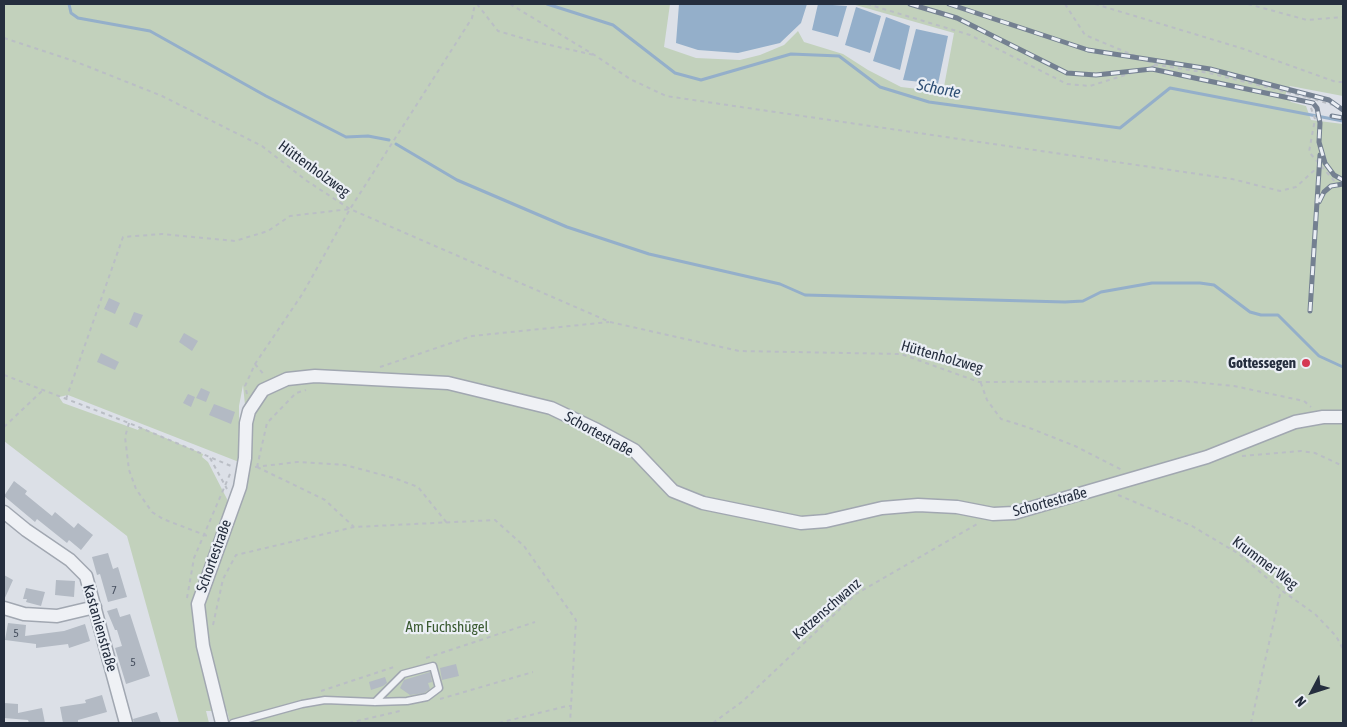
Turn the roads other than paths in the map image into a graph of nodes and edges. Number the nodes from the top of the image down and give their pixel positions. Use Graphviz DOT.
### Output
graph roads {
  1 [pos="1343,417"];
  2 [pos="4,512"];
  3 [pos="4,608"];
  4 [pos="95,608"];
  5 [pos="375,702"];
  6 [pos="126,723"];
  7 [pos="222,723"];
  8 [pos="233,723"];
  1 -- 7 [label="street, Schortestraße"];
  2 -- 4 [label="street, Kastanienstraße"];
  3 -- 4 [label="street"];
  4 -- 6 [label="street, Kastanienstraße"];
  5 -- 5 [label="lane"];
  5 -- 8 [label="lane"];
}
